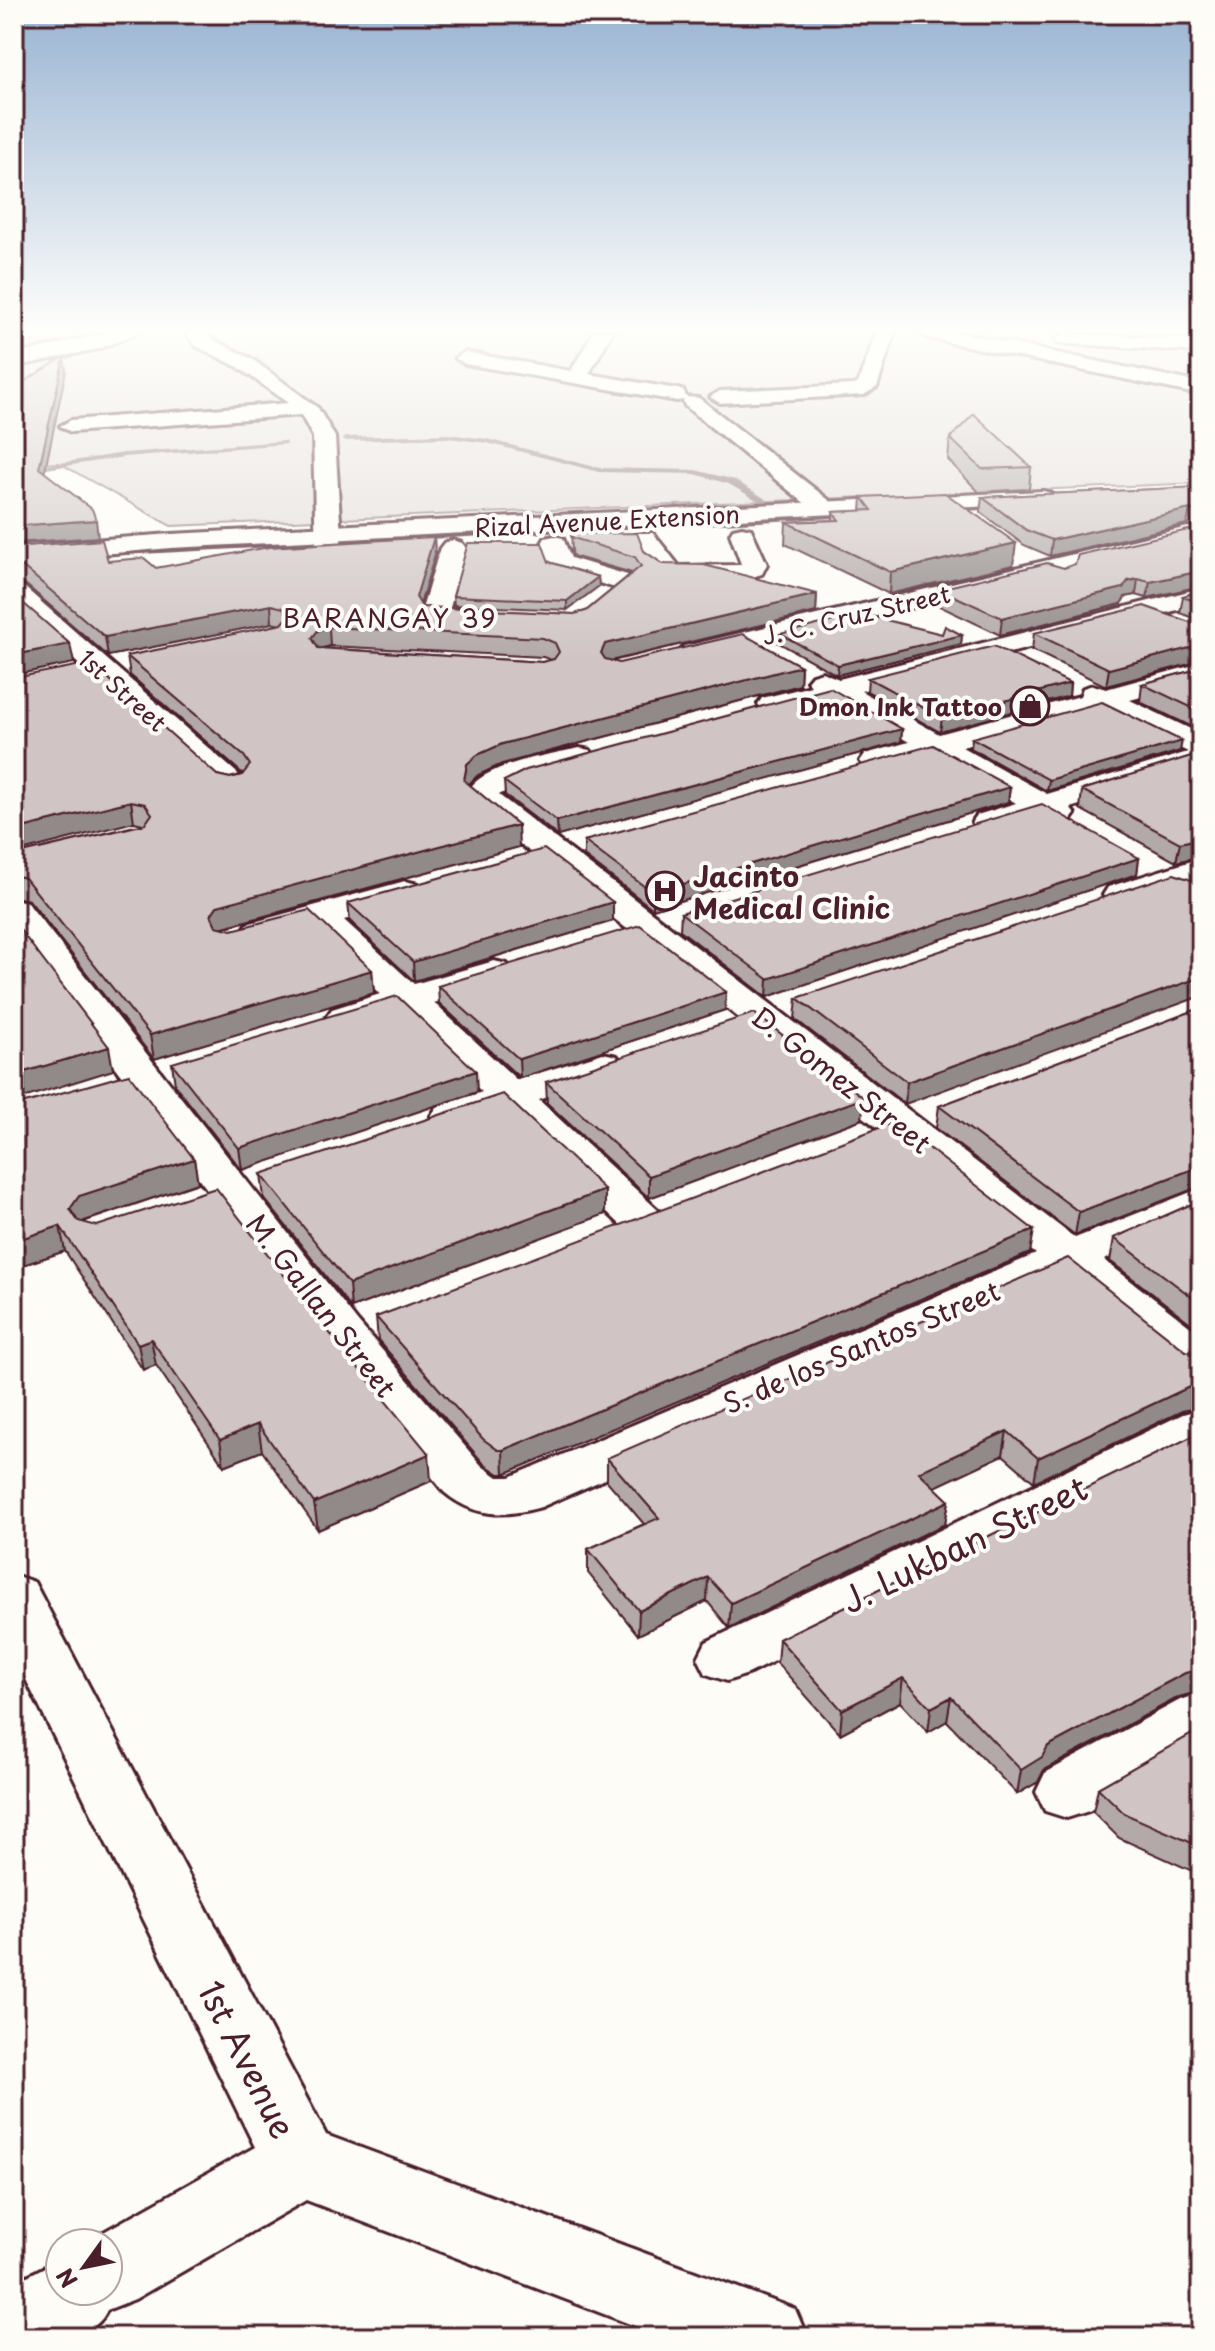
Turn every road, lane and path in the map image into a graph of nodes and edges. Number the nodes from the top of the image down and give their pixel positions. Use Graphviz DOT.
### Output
graph roads {
  1 [pos="324,441"];
  2 [pos="738,441"];
  3 [pos="1066,497"];
  4 [pos="949,503"];
  5 [pos="826,509"];
  6 [pos="1201,511"];
  7 [pos="1170,513"];
  8 [pos="1048,519"];
  9 [pos="977,526"];
  10 [pos="742,534"];
  11 [pos="1194,537"];
  12 [pos="644,538"];
  13 [pos="554,543"];
  14 [pos="329,544"];
  15 [pos="453,548"];
  16 [pos="1014,553"];
  17 [pos="14,554"];
  18 [pos="1049,568"];
  19 [pos="14,574"];
  20 [pos="14,592"];
  21 [pos="1201,596"];
  22 [pos="600,602"];
  23 [pos="903,602"];
  24 [pos="1145,610"];
  25 [pos="434,616"];
  26 [pos="511,619"];
  27 [pos="1187,628"];
  28 [pos="746,639"];
  29 [pos="422,648"];
  30 [pos="993,648"];
  31 [pos="675,656"];
  32 [pos="128,663"];
  33 [pos="1032,666"];
  34 [pos="85,672"];
  35 [pos="1201,672"];
  36 [pos="1071,683"];
  37 [pos="833,688"];
  38 [pos="1103,699"];
  39 [pos="742,713"];
  40 [pos="935,745"];
  41 [pos="1201,746"];
  42 [pos="605,750"];
  43 [pos="1201,758"];
  44 [pos="846,769"];
  45 [pos="233,786"];
  46 [pos="1043,806"];
  47 [pos="1082,827"];
  48 [pos="952,833"];
  49 [pos="594,838"];
  50 [pos="534,855"];
  51 [pos="1134,856"];
  52 [pos="1192,880"];
  53 [pos="427,885"];
  54 [pos="1084,907"];
  55 [pos="14,910"];
  56 [pos="692,912"];
  57 [pos="319,916"];
  58 [pos="646,926"];
  59 [pos="234,939"];
  60 [pos="601,940"];
  61 [pos="527,962"];
  62 [pos="409,998"];
  63 [pos="802,999"];
  64 [pos="758,1013"];
  65 [pos="321,1024"];
  66 [pos="715,1028"];
  67 [pos="643,1052"];
  68 [pos="514,1096"];
  69 [pos="942,1107"];
  70 [pos="899,1123"];
  71 [pos="425,1126"];
  72 [pos="856,1139"];
  73 [pos="246,1186"];
  74 [pos="1201,1201"];
  75 [pos="685,1204"];
  76 [pos="188,1205"];
  77 [pos="642,1220"];
  78 [pos="599,1236"];
  79 [pos="1068,1256"];
  80 [pos="1201,1360"];
  81 [pos="1201,1427"];
  82 [pos="522,1493"];
  83 [pos="14,1597"];
  84 [pos="727,1658"];
  85 [pos="1201,1717"];
  86 [pos="1067,1792"];
  87 [pos="301,2162"];
  88 [pos="124,2263"];
  89 [pos="48,2307"];
  90 [pos="14,2326"];
  91 [pos="767,2337"];
  1 -- 14 [label="street"];
  2 -- 5 [label="street"];
  3 -- 4 [label="street, Rizal Avenue Extension"];
  4 -- 5 [label="street, Rizal Avenue Extension"];
  4 -- 9 [label="street"];
  5 -- 14 [label="street, Rizal Avenue Extension"];
  6 -- 7 [label="street"];
  8 -- 9 [label="street, Rizal Avenue Extension"];
  9 -- 10 [label="street, Rizal Avenue Extension"];
  10 -- 12 [label="street, Rizal Avenue Extension"];
  10 -- 12 [label="street"];
  11 -- 18 [label="street, J. C. Cruz Street"];
  12 -- 13 [label="street, Rizal Avenue Extension"];
  13 -- 15 [label="street, Rizal Avenue Extension"];
  13 -- 22 [label="street"];
  14 -- 15 [label="street, Rizal Avenue Extension"];
  14 -- 17 [label="street, Rizal Avenue Extension"];
  14 -- 19 [label="street, Rizal Avenue Extension"];
  15 -- 25 [label="street"];
  16 -- 18 [label="street"];
  18 -- 23 [label="street, J. C. Cruz Street"];
  18 -- 24 [label="street"];
  20 -- 34 [label="street, 1st Street"];
  21 -- 24 [label="street"];
  23 -- 28 [label="street, J. C. Cruz Street"];
  23 -- 30 [label="street"];
  24 -- 27 [label="street"];
  24 -- 30 [label="street"];
  25 -- 26 [label="street"];
  25 -- 29 [label="street"];
  28 -- 31 [label="street, J. C. Cruz Street"];
  28 -- 37 [label="street"];
  30 -- 33 [label="street"];
  30 -- 37 [label="street"];
  32 -- 34 [label="street"];
  34 -- 45 [label="street, 1st Street"];
  35 -- 38 [label="street"];
  36 -- 38 [label="street"];
  37 -- 39 [label="street"];
  37 -- 40 [label="street"];
  38 -- 40 [label="street"];
  38 -- 41 [label="street"];
  40 -- 44 [label="street"];
  40 -- 46 [label="street"];
  42 -- 50 [label="street, D. Gomez Street"];
  43 -- 46 [label="street"];
  46 -- 47 [label="street"];
  46 -- 48 [label="street"];
  49 -- 50 [label="street"];
  50 -- 58 [label="street, D. Gomez Street"];
  51 -- 52 [label="street"];
  52 -- 54 [label="street"];
  53 -- 57 [label="street"];
  55 -- 73 [label="street, M. Gallan Street"];
  56 -- 58 [label="street"];
  57 -- 59 [label="street"];
  57 -- 62 [label="street"];
  58 -- 60 [label="street"];
  58 -- 64 [label="street, D. Gomez Street"];
  61 -- 62 [label="street"];
  62 -- 65 [label="street"];
  62 -- 68 [label="street"];
  63 -- 64 [label="street"];
  64 -- 66 [label="street"];
  64 -- 70 [label="street, D. Gomez Street"];
  67 -- 68 [label="street"];
  68 -- 71 [label="street"];
  68 -- 77 [label="street"];
  69 -- 70 [label="street"];
  70 -- 72 [label="street"];
  70 -- 79 [label="street, D. Gomez Street"];
  73 -- 76 [label="street"];
  73 -- 82 [label="street, M. Gallan Street"];
  74 -- 79 [label="street, S. de los Santos Street"];
  75 -- 77 [label="street"];
  77 -- 78 [label="street"];
  79 -- 80 [label="street, D. Gomez Street"];
  79 -- 82 [label="street, S. de los Santos Street"];
  81 -- 84 [label="street, J. Lukban Street"];
  83 -- 87 [label="street, 1st Avenue"];
  85 -- 86 [label="street"];
  87 -- 88 [label="street"];
  87 -- 91 [label="street, 1st Avenue"];
  89 -- 90 [label="street"];
}
